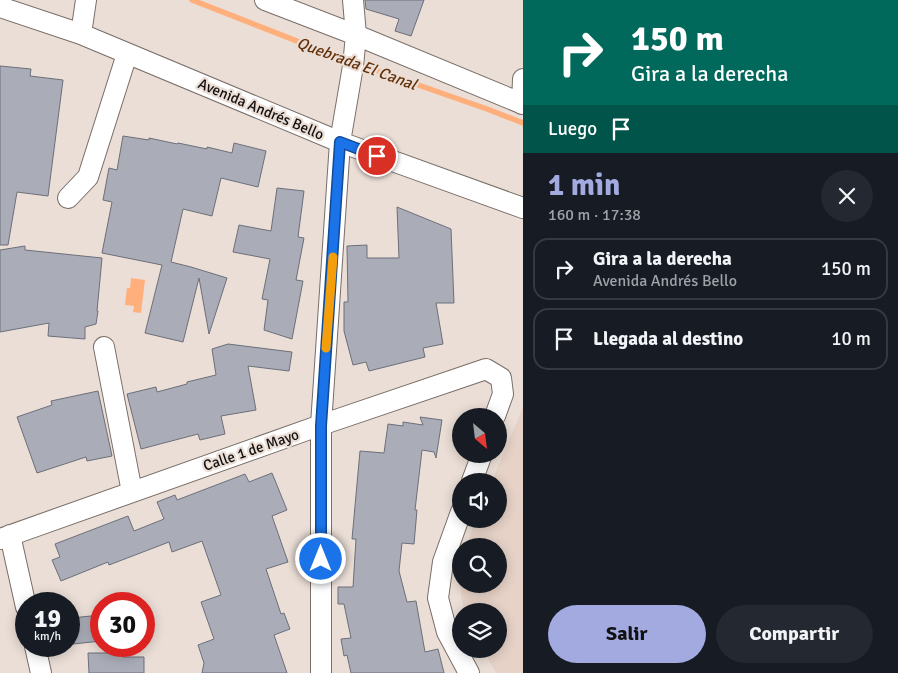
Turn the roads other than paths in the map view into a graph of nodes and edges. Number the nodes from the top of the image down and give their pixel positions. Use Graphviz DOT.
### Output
graph roads {
  1 [pos="266,0"];
  2 [pos="353,0"];
  3 [pos="86,3"];
  4 [pos="0,7"];
  5 [pos="81,34"];
  6 [pos="356,35"];
  7 [pos="127,54"];
  8 [pos="523,79"];
  9 [pos="523,104"];
  10 [pos="340,142"];
  11 [pos="68,198"];
  12 [pos="523,208"];
  13 [pos="104,347"];
  14 [pos="498,408"];
  15 [pos="321,426"];
  16 [pos="132,492"];
  17 [pos="455,528"];
  18 [pos="5,537"];
  19 [pos="22,592"];
  20 [pos="37,657"];
  21 [pos="41,673"];
  22 [pos="321,673"];
  23 [pos="469,673"];
  1 -- 6 [label="street"];
  2 -- 6 [label="street"];
  3 -- 5 [label="street"];
  4 -- 5 [label="street, Avenida Andrés Bello"];
  5 -- 7 [label="street, Avenida Andrés Bello"];
  6 -- 9 [label="street"];
  6 -- 10 [label="street"];
  7 -- 10 [label="street, Avenida Andrés Bello"];
  7 -- 11 [label="street"];
  8 -- 9 [label="street"];
  10 -- 12 [label="street, Avenida Andrés Bello"];
  10 -- 15 [label="street"];
  13 -- 16 [label="street"];
  14 -- 15 [label="street, Calle 1 de Mayo"];
  15 -- 16 [label="street, Calle 1 de Mayo"];
  15 -- 22 [label="street"];
  16 -- 18 [label="street, Calle 1 de Mayo"];
  17 -- 23 [label="street"];
  18 -- 19 [label="street"];
  20 -- 21 [label="street"];
}
